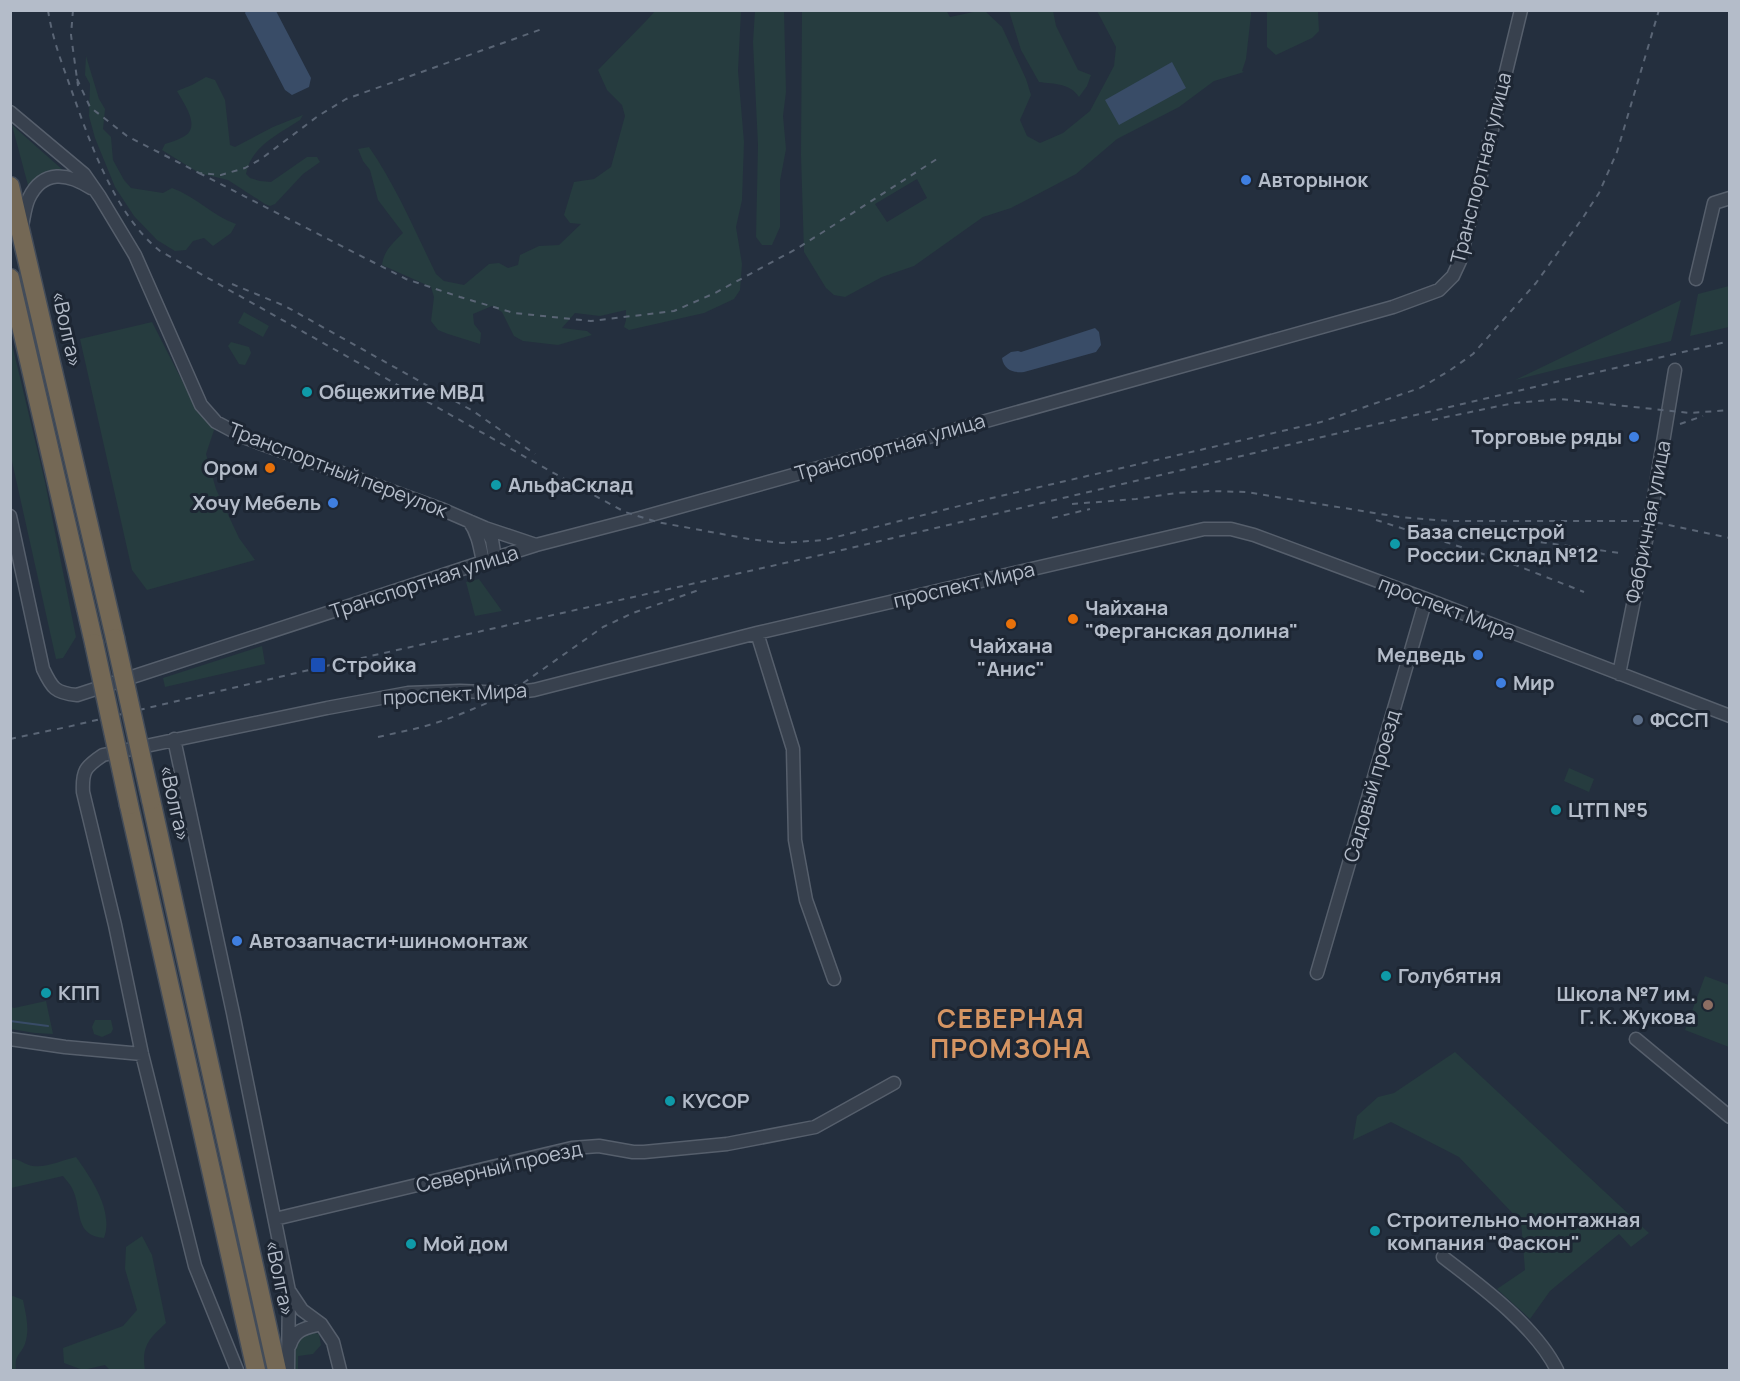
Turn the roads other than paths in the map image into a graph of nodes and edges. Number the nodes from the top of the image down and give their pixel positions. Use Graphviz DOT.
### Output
graph roads {
  1 [pos="1521,10"];
  2 [pos="10,112"];
  3 [pos="10,186"];
  4 [pos="97,192"];
  5 [pos="1730,198"];
  6 [pos="22,238"];
  7 [pos="10,278"];
  8 [pos="1696,279"];
  9 [pos="1675,370"];
  10 [pos="10,516"];
  11 [pos="469,521"];
  12 [pos="485,528"];
  13 [pos="536,545"];
  14 [pos="489,560"];
  15 [pos="1426,599"];
  16 [pos="757,633"];
  17 [pos="1619,674"];
  18 [pos="1730,716"];
  19 [pos="174,739"];
  20 [pos="1317,973"];
  21 [pos="834,979"];
  22 [pos="10,1039"];
  23 [pos="1636,1039"];
  24 [pos="142,1054"];
  25 [pos="894,1083"];
  26 [pos="1730,1117"];
  27 [pos="275,1220"];
  28 [pos="1443,1257"];
  29 [pos="290,1291"];
  30 [pos="321,1324"];
  31 [pos="288,1349"];
  32 [pos="237,1371"];
  33 [pos="256,1371"];
  34 [pos="277,1371"];
  35 [pos="288,1371"];
  36 [pos="340,1371"];
  37 [pos="1557,1371"];
  1 -- 13 [label="street, Транспортная улица"];
  2 -- 4 [label="street, Транспортный переулок"];
  3 -- 6 [label="highway, «Волга»"];
  4 -- 6 [label="street"];
  4 -- 11 [label="street, Транспортный переулок"];
  5 -- 8 [label="street"];
  6 -- 34 [label="highway, «Волга», bridge"];
  7 -- 33 [label="highway, bridge"];
  9 -- 17 [label="street, Фабричная улица"];
  10 -- 14 [label="street, Транспортная улица"];
  11 -- 12 [label="street, Транспортный переулок"];
  11 -- 14 [label="street"];
  12 -- 13 [label="street, Транспортный переулок"];
  12 -- 14 [label="street"];
  13 -- 14 [label="street, Транспортная улица"];
  15 -- 16 [label="street, проспект Мира"];
  15 -- 17 [label="street, проспект Мира"];
  15 -- 20 [label="street, Садовый проезд"];
  16 -- 19 [label="street, проспект Мира"];
  16 -- 21 [label="street"];
  17 -- 18 [label="street, проспект Мира"];
  19 -- 24 [label="street, проспект Мира"];
  19 -- 27 [label="street"];
  22 -- 24 [label="street"];
  23 -- 26 [label="street"];
  24 -- 32 [label="street, проспект Мира"];
  25 -- 27 [label="street, Северный проезд"];
  27 -- 29 [label="street"];
  28 -- 37 [label="street"];
  29 -- 30 [label="street"];
  29 -- 31 [label="street"];
  30 -- 31 [label="street"];
  30 -- 36 [label="street"];
  31 -- 35 [label="street"];
}
